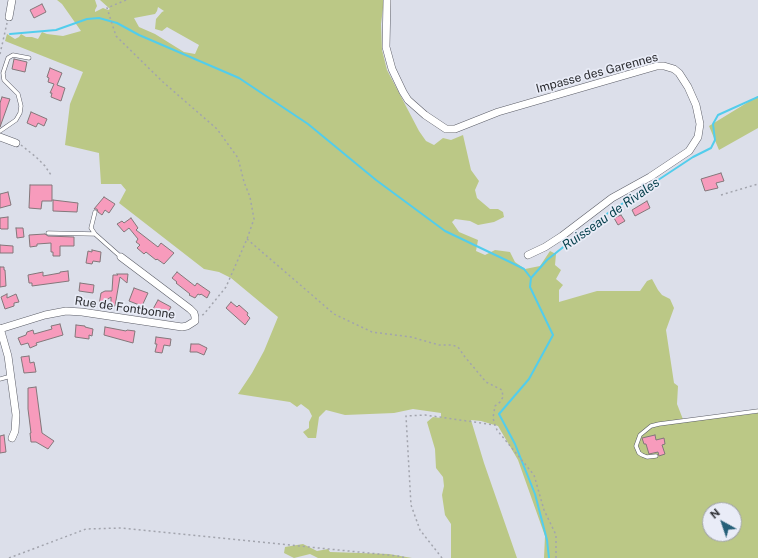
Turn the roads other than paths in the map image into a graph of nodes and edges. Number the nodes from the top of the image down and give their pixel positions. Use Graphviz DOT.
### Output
graph roads {
  1 [pos="12,0"];
  2 [pos="387,0"];
  3 [pos="9,17"];
  4 [pos="29,58"];
  5 [pos="0,131"];
  6 [pos="0,137"];
  7 [pos="16,143"];
  8 [pos="95,212"];
  9 [pos="48,233"];
  10 [pos="95,234"];
  11 [pos="528,255"];
  12 [pos="120,257"];
  13 [pos="0,328"];
  14 [pos="11,376"];
  15 [pos="0,379"];
  16 [pos="758,411"];
  17 [pos="12,438"];
  18 [pos="656,456"];
  1 -- 3 [label="street"];
  2 -- 11 [label="street, Impasse des Garennes"];
  4 -- 5 [label="lane"];
  6 -- 7 [label="street"];
  8 -- 10 [label="lane"];
  9 -- 10 [label="lane"];
  10 -- 12 [label="lane"];
  12 -- 13 [label="street, Rue de Fontbonne"];
  13 -- 14 [label="street"];
  14 -- 15 [label="lane"];
  14 -- 17 [label="street"];
  16 -- 18 [label="lane"];
}
